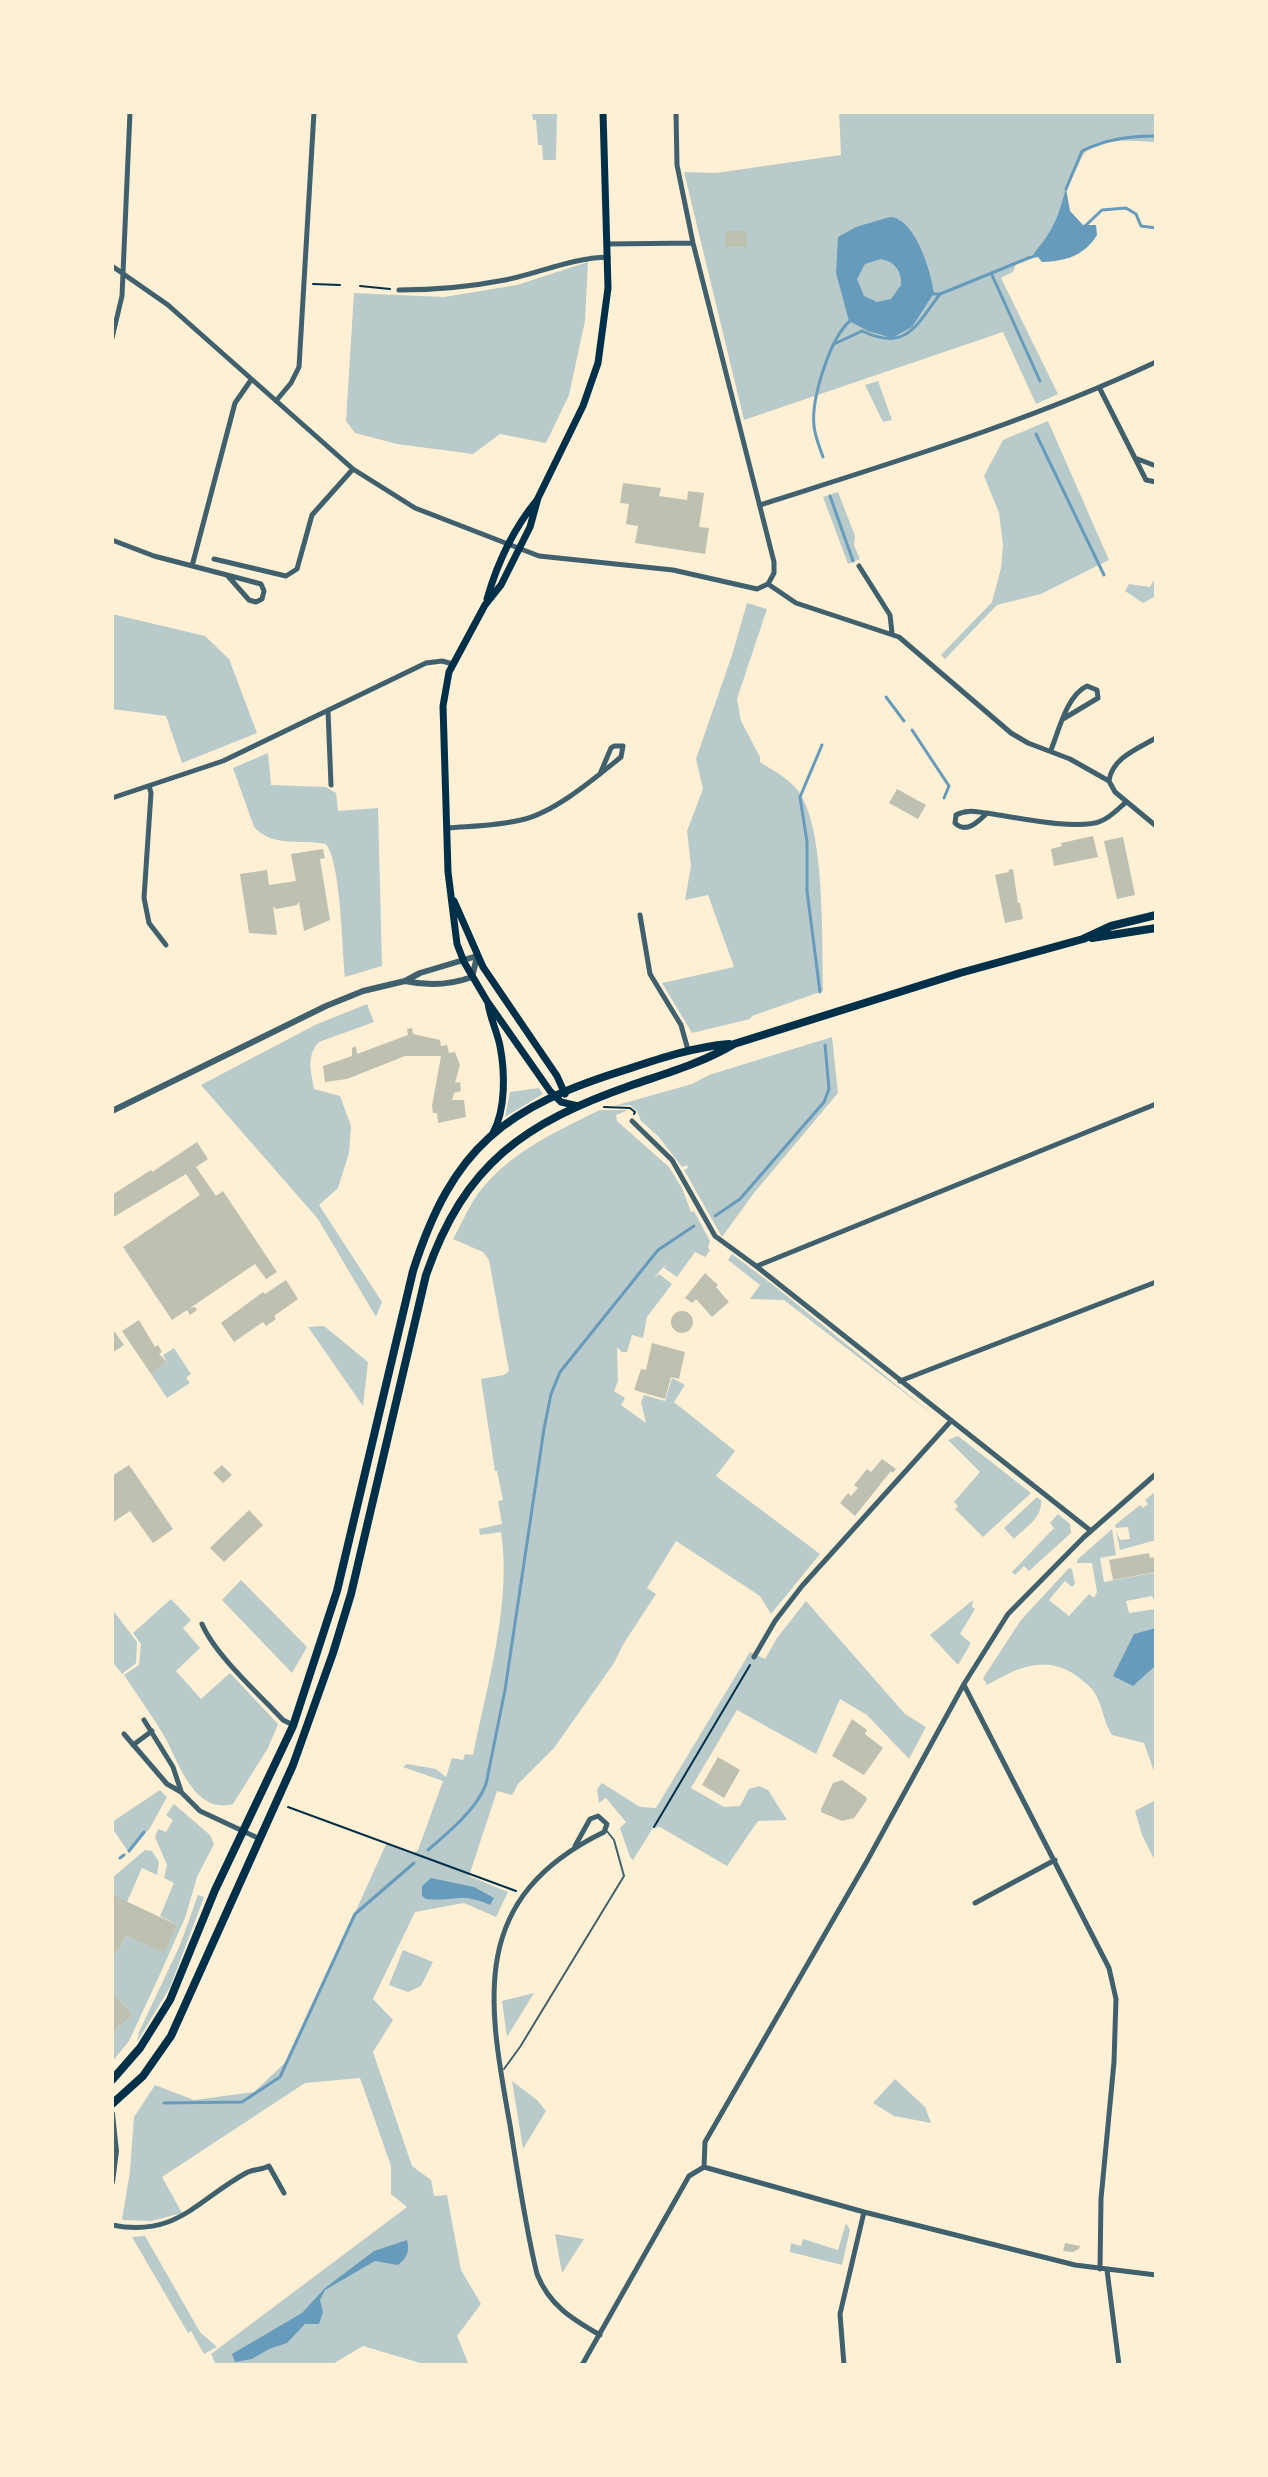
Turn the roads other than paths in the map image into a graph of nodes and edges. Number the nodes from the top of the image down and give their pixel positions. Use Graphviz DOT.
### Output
graph roads {
  1 [pos="130,112"];
  2 [pos="314,112"];
  3 [pos="603,112"];
  4 [pos="676,112"];
  5 [pos="693,243"];
  6 [pos="607,244"];
  7 [pos="608,257"];
  8 [pos="112,266"];
  9 [pos="124,272"];
  10 [pos="399,290"];
  11 [pos="112,338"];
  12 [pos="1156,362"];
  13 [pos="251,380"];
  14 [pos="1100,389"];
  15 [pos="276,401"];
  16 [pos="1135,458"];
  17 [pos="1156,466"];
  18 [pos="353,469"];
  19 [pos="1156,482"];
  20 [pos="538,498"];
  21 [pos="760,505"];
  22 [pos="112,540"];
  23 [pos="510,544"];
  24 [pos="519,548"];
  25 [pos="214,559"];
  26 [pos="192,566"];
  27 [pos="859,566"];
  28 [pos="227,575"];
  29 [pos="768,584"];
  30 [pos="485,605"];
  31 [pos="892,633"];
  32 [pos="453,664"];
  33 [pos="328,711"];
  34 [pos="1063,719"];
  35 [pos="1156,738"];
  36 [pos="1051,750"];
  37 [pos="600,774"];
  38 [pos="1109,781"];
  39 [pos="331,785"];
  40 [pos="149,786"];
  41 [pos="112,798"];
  42 [pos="1126,802"];
  43 [pos="987,813"];
  44 [pos="1156,826"];
  45 [pos="446,828"];
  46 [pos="452,896"];
  47 [pos="640,915"];
  48 [pos="1156,915"];
  49 [pos="1156,928"];
  50 [pos="1083,939"];
  51 [pos="166,945"];
  52 [pos="477,956"];
  53 [pos="464,962"];
  54 [pos="472,977"];
  55 [pos="405,981"];
  56 [pos="487,1001"];
  57 [pos="734,1044"];
  58 [pos="689,1051"];
  59 [pos="564,1092"];
  60 [pos="554,1096"];
  61 [pos="565,1104"];
  62 [pos="1156,1104"];
  63 [pos="580,1106"];
  64 [pos="112,1111"];
  65 [pos="560,1115"];
  66 [pos="632,1121"];
  67 [pos="493,1133"];
  68 [pos="756,1266"];
  69 [pos="1156,1282"];
  70 [pos="900,1381"];
  71 [pos="950,1422"];
  72 [pos="1156,1474"];
  73 [pos="1091,1531"];
  74 [pos="202,1624"];
  75 [pos="754,1657"];
  76 [pos="964,1684"];
  77 [pos="144,1720"];
  78 [pos="293,1726"];
  79 [pos="152,1731"];
  80 [pos="124,1734"];
  81 [pos="133,1745"];
  82 [pos="181,1792"];
  83 [pos="605,1830"];
  84 [pos="242,1831"];
  85 [pos="260,1839"];
  86 [pos="575,1846"];
  87 [pos="1055,1860"];
  88 [pos="975,1903"];
  89 [pos="501,2073"];
  90 [pos="112,2080"];
  91 [pos="112,2104"];
  92 [pos="112,2114"];
  93 [pos="704,2167"];
  94 [pos="112,2182"];
  95 [pos="284,2193"];
  96 [pos="864,2212"];
  97 [pos="112,2225"];
  98 [pos="1104,2270"];
  99 [pos="1156,2275"];
  100 [pos="600,2335"];
  101 [pos="582,2365"];
  102 [pos="844,2365"];
  103 [pos="1119,2365"];
  1 -- 9 [label="street"];
  2 -- 15 [label="street"];
  3 -- 6 [label="main road"];
  4 -- 5 [label="street"];
  5 -- 6 [label="street"];
  5 -- 21 [label="street"];
  6 -- 7 [label="main road"];
  7 -- 10 [label="street"];
  7 -- 20 [label="main road"];
  8 -- 9 [label="street"];
  9 -- 11 [label="street"];
  9 -- 13 [label="street"];
  12 -- 14 [label="street"];
  13 -- 15 [label="street"];
  13 -- 26 [label="street"];
  14 -- 16 [label="street"];
  14 -- 21 [label="street"];
  15 -- 18 [label="street"];
  16 -- 17 [label="street"];
  16 -- 19 [label="street"];
  18 -- 23 [label="street"];
  18 -- 25 [label="street"];
  20 -- 23 [label="main road"];
  20 -- 24 [label="main road"];
  21 -- 29 [label="street"];
  22 -- 26 [label="street"];
  23 -- 24 [label="street"];
  23 -- 30 [label="main road"];
  24 -- 29 [label="street"];
  24 -- 30 [label="main road"];
  26 -- 28 [label="street"];
  27 -- 31 [label="street"];
  28 -- 28 [label="street"];
  29 -- 31 [label="street"];
  30 -- 32 [label="main road"];
  31 -- 36 [label="street"];
  32 -- 33 [label="street"];
  32 -- 45 [label="main road"];
  33 -- 39 [label="street"];
  33 -- 40 [label="street"];
  34 -- 34 [label="street"];
  34 -- 36 [label="street"];
  35 -- 38 [label="street"];
  36 -- 38 [label="street"];
  37 -- 37 [label="street"];
  37 -- 45 [label="street"];
  38 -- 42 [label="street"];
  40 -- 41 [label="street"];
  40 -- 51 [label="street"];
  42 -- 43 [label="street"];
  42 -- 44 [label="street"];
  43 -- 43 [label="street"];
  45 -- 46 [label="main road"];
  46 -- 52 [label="main road"];
  46 -- 53 [label="main road"];
  47 -- 58 [label="street"];
  48 -- 50 [label="main road"];
  49 -- 50 [label="main road"];
  50 -- 57 [label="main road"];
  52 -- 53 [label="street"];
  52 -- 54 [label="street"];
  52 -- 59 [label="main road"];
  53 -- 54 [label="main road"];
  53 -- 55 [label="street"];
  54 -- 55 [label="street"];
  54 -- 56 [label="main road"];
  55 -- 64 [label="street"];
  56 -- 60 [label="main road"];
  56 -- 67 [label="main road"];
  57 -- 58 [label="main road"];
  57 -- 63 [label="main road"];
  58 -- 59 [label="main road"];
  59 -- 60 [label="main road"];
  59 -- 61 [label="main road"];
  60 -- 61 [label="main road"];
  60 -- 67 [label="main road"];
  61 -- 63 [label="main road"];
  61 -- 65 [label="main road"];
  62 -- 68 [label="street"];
  63 -- 65 [label="main road"];
  65 -- 85 [label="main road"];
  66 -- 68 [label="street"];
  67 -- 78 [label="main road"];
  68 -- 70 [label="street"];
  69 -- 70 [label="street"];
  70 -- 71 [label="street"];
  71 -- 73 [label="street"];
  71 -- 75 [label="street"];
  72 -- 73 [label="street"];
  73 -- 76 [label="street"];
  74 -- 78 [label="street"];
  76 -- 87 [label="street"];
  76 -- 93 [label="street"];
  77 -- 79 [label="street"];
  78 -- 84 [label="main road"];
  79 -- 81 [label="street"];
  79 -- 82 [label="street"];
  80 -- 81 [label="street"];
  81 -- 82 [label="street"];
  82 -- 84 [label="street"];
  83 -- 86 [label="street"];
  83 -- 86 [label="street"];
  83 -- 89 [label="lane"];
  84 -- 85 [label="street"];
  84 -- 90 [label="main road"];
  85 -- 91 [label="main road"];
  86 -- 89 [label="street"];
  87 -- 88 [label="street"];
  87 -- 98 [label="street"];
  89 -- 100 [label="street"];
  92 -- 94 [label="street"];
  93 -- 96 [label="street"];
  93 -- 100 [label="street"];
  95 -- 97 [label="street"];
  96 -- 98 [label="street"];
  96 -- 102 [label="street"];
  98 -- 99 [label="street"];
  98 -- 103 [label="street"];
  100 -- 101 [label="street"];
}
